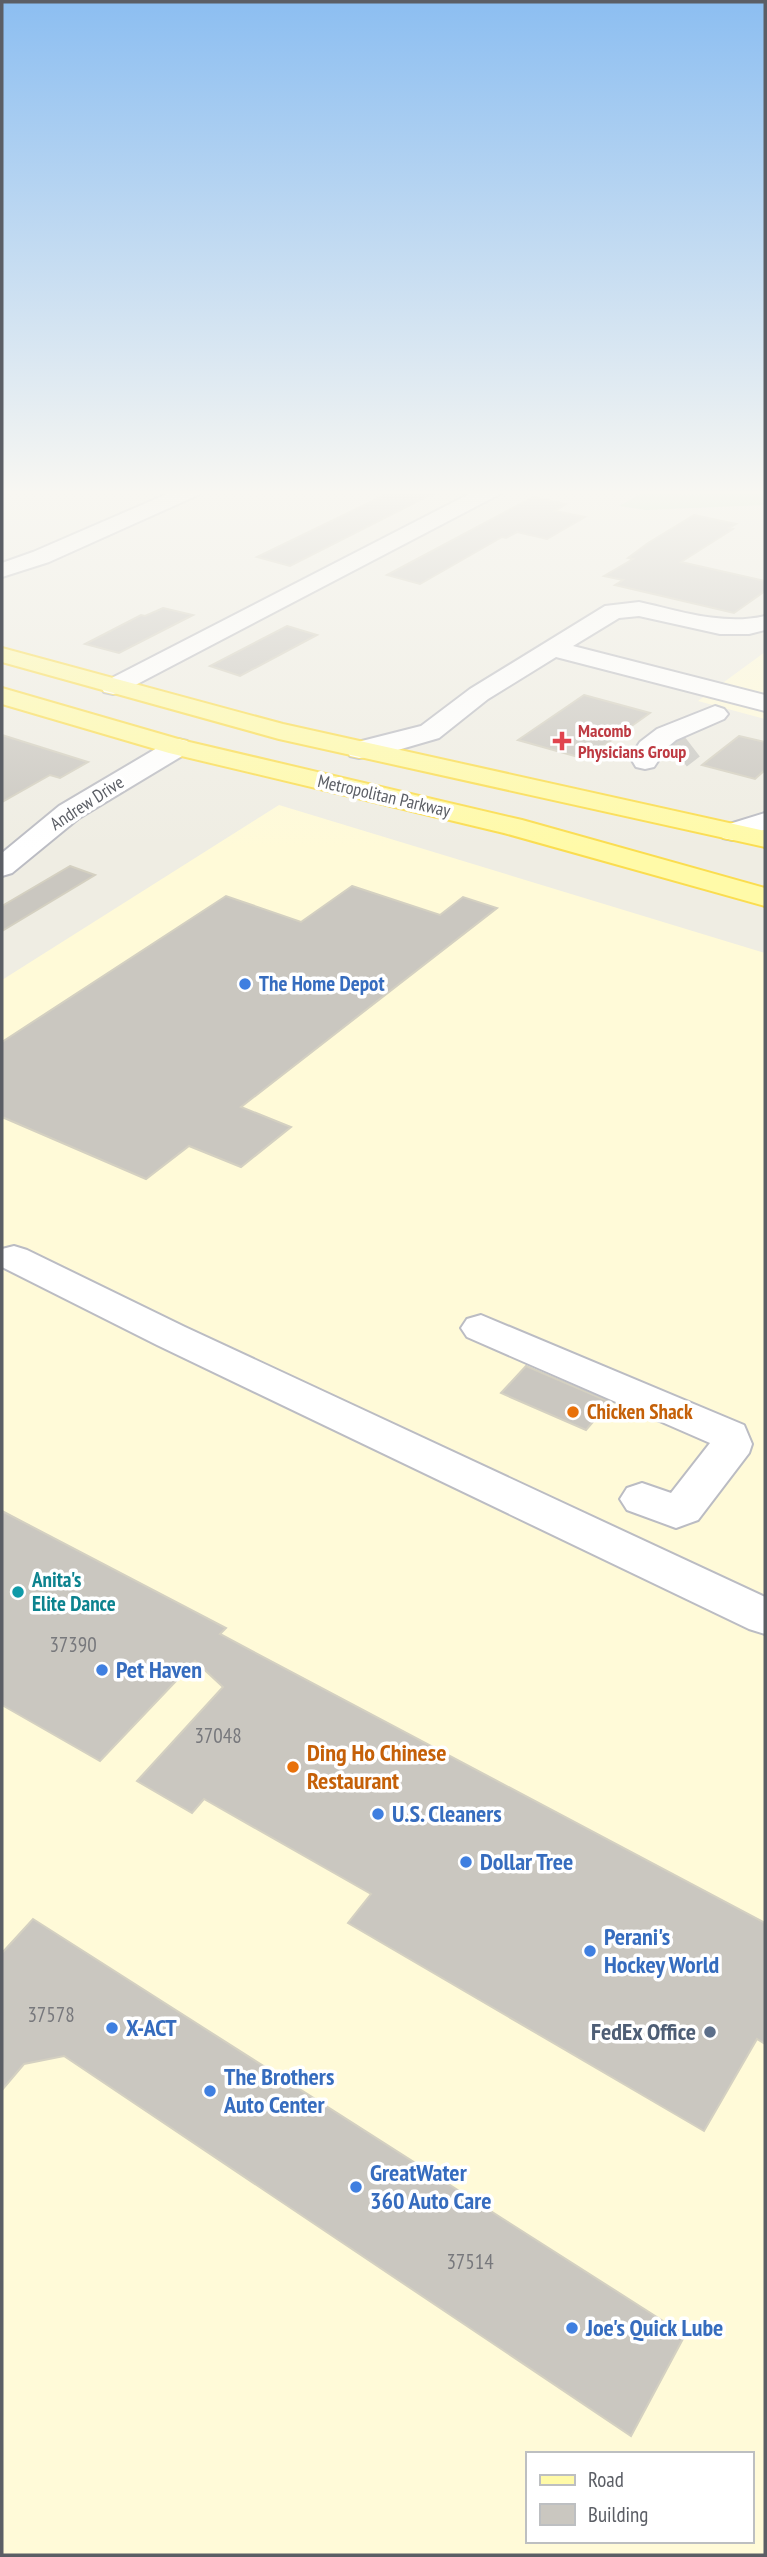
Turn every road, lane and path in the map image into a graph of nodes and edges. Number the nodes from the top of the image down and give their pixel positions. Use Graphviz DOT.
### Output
graph roads {
  1 [pos="261,610"];
  2 [pos="616,610"];
  3 [pos="649,610"];
  4 [pos="765,623"];
  5 [pos="551,648"];
  6 [pos="2,655"];
  7 [pos="113,687"];
  8 [pos="2,696"];
  9 [pos="765,703"];
  10 [pos="279,731"];
  11 [pos="430,732"];
  12 [pos="178,747"];
  13 [pos="359,750"];
  14 [pos="669,757"];
  15 [pos="222,758"];
  16 [pos="419,763"];
  17 [pos="469,774"];
  18 [pos="346,788"];
  19 [pos="765,821"];
  20 [pos="733,832"];
  21 [pos="765,839"];
  22 [pos="2,867"];
  23 [pos="758,868"];
  24 [pos="684,872"];
  25 [pos="765,897"];
  26 [pos="14,1258"];
  27 [pos="481,1328"];
  28 [pos="642,1499"];
  29 [pos="765,1617"];
  1 -- 7 [label="street"];
  2 -- 5 [label="street"];
  3 -- 4 [label="street"];
  5 -- 9 [label="street"];
  5 -- 11 [label="street"];
  6 -- 7 [label="main road, Metropolitan Parkway"];
  7 -- 10 [label="main road, Metropolitan Parkway"];
  8 -- 12 [label="main road, Metropolitan Parkway"];
  10 -- 13 [label="main road, Metropolitan Parkway"];
  10 -- 15 [label="main road"];
  11 -- 13 [label="street"];
  11 -- 17 [label="street"];
  12 -- 15 [label="main road, Metropolitan Parkway"];
  12 -- 22 [label="street, Andrew Drive"];
  13 -- 16 [label="main road, Metropolitan Parkway"];
  14 -- 14 [label="street"];
  15 -- 18 [label="main road, Metropolitan Parkway"];
  16 -- 17 [label="main road, Metropolitan Parkway"];
  16 -- 18 [label="main road"];
  17 -- 20 [label="main road, Metropolitan Parkway"];
  18 -- 24 [label="main road, Metropolitan Parkway"];
  19 -- 20 [label="street"];
  20 -- 21 [label="main road, Metropolitan Parkway"];
  23 -- 24 [label="main road"];
  24 -- 25 [label="main road, Metropolitan Parkway"];
  26 -- 29 [label="street"];
  27 -- 28 [label="street"];
}
